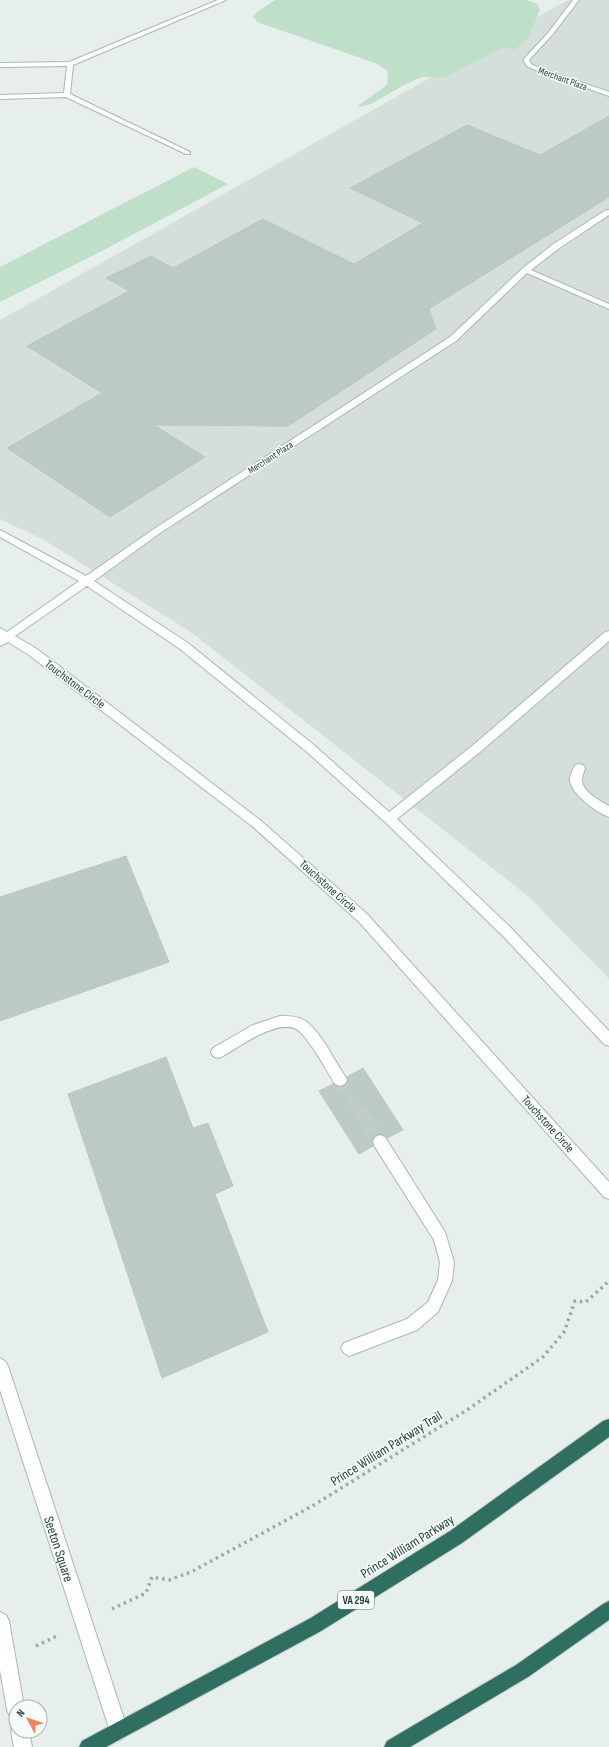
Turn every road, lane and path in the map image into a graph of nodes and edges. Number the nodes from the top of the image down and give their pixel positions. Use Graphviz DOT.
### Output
graph roads {
  1 [pos="223,0"];
  2 [pos="576,0"];
  3 [pos="70,64"];
  4 [pos="0,65"];
  5 [pos="609,94"];
  6 [pos="67,95"];
  7 [pos="0,97"];
  8 [pos="188,153"];
  9 [pos="609,212"];
  10 [pos="526,270"];
  11 [pos="609,307"];
  12 [pos="0,533"];
  13 [pos="87,581"];
  14 [pos="2,636"];
  15 [pos="609,636"];
  16 [pos="578,768"];
  17 [pos="609,812"];
  18 [pos="390,819"];
  19 [pos="609,1040"];
  20 [pos="218,1052"];
  21 [pos="340,1080"];
  22 [pos="380,1142"];
  23 [pos="609,1192"];
  24 [pos="609,1282"];
  25 [pos="349,1348"];
  26 [pos="0,1366"];
  27 [pos="609,1427"];
  28 [pos="146,1593"];
  29 [pos="609,1610"];
  30 [pos="0,1621"];
  31 [pos="14,1699"];
  32 [pos="119,1731"];
  33 [pos="88,1747"];
  34 [pos="393,1747"];
  1 -- 3 [label="street"];
  2 -- 5 [label="street, Merchant Plaza"];
  3 -- 4 [label="street"];
  3 -- 6 [label="street"];
  6 -- 7 [label="street"];
  6 -- 8 [label="street"];
  9 -- 10 [label="street, Merchant Plaza"];
  10 -- 11 [label="street"];
  10 -- 13 [label="street, Merchant Plaza"];
  12 -- 13 [label="street"];
  13 -- 14 [label="street, Merchant Plaza"];
  13 -- 18 [label="street"];
  14 -- 23 [label="street, Touchstone Circle"];
  15 -- 18 [label="street"];
  16 -- 17 [label="street"];
  18 -- 19 [label="street"];
  20 -- 21 [label="street"];
  22 -- 25 [label="street"];
  24 -- 28 [label="path, Prince William Parkway Trail"];
  26 -- 32 [label="street, Seeton Square"];
  27 -- 32 [label="highway, Prince William Parkway / VA 294"];
  29 -- 34 [label="highway"];
  30 -- 31 [label="street"];
  32 -- 33 [label="highway, Prince William Parkway / VA 294"];
}
